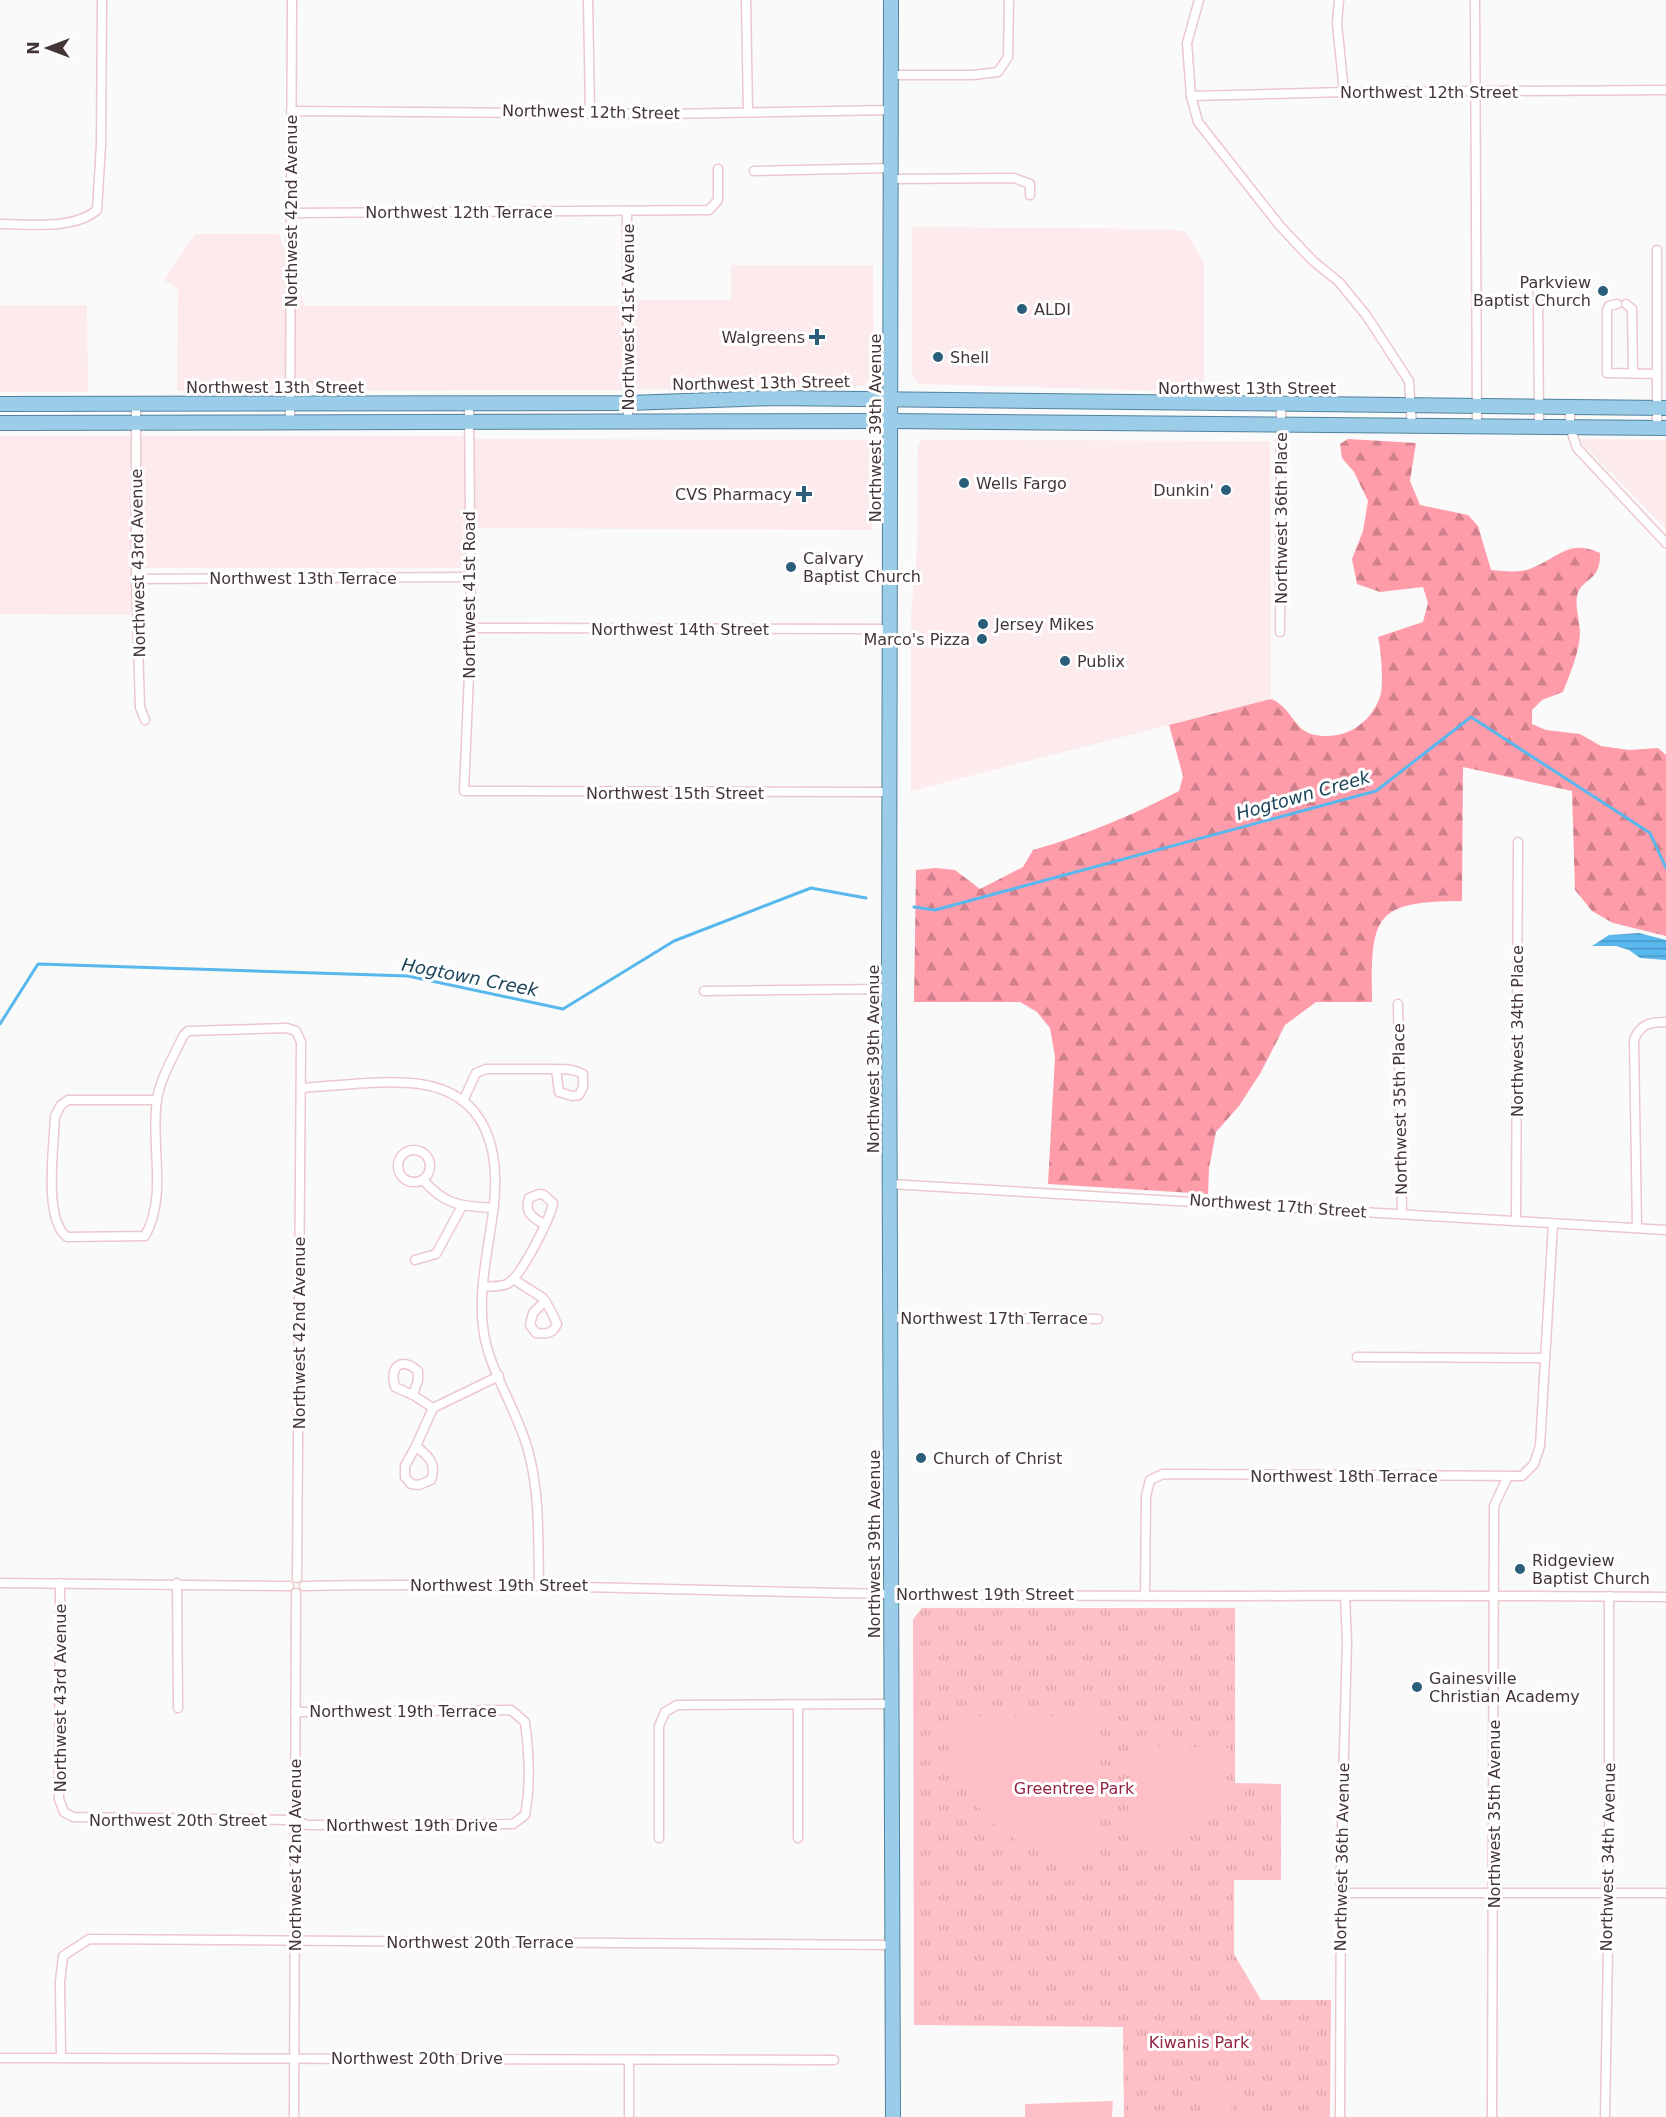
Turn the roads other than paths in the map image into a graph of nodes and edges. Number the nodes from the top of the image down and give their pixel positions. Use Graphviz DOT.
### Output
graph roads {
  1 [pos="102,0"];
  2 [pos="292,0"];
  3 [pos="588,0"];
  4 [pos="747,0"];
  5 [pos="891,0"];
  6 [pos="1009,0"];
  7 [pos="1199,0"];
  8 [pos="1339,0"];
  9 [pos="1475,0"];
  10 [pos="891,75"];
  11 [pos="1666,90"];
  12 [pos="1475,91"];
  13 [pos="1344,92"];
  14 [pos="1191,96"];
  15 [pos="891,110"];
  16 [pos="291,111"];
  17 [pos="590,112"];
  18 [pos="748,112"];
  19 [pos="718,169"];
  20 [pos="754,171"];
  21 [pos="891,174"];
  22 [pos="1030,195"];
  23 [pos="627,212"];
  24 [pos="290,213"];
  25 [pos="0,224"];
  26 [pos="1657,250"];
  27 [pos="1538,291"];
  28 [pos="1633,373"];
  29 [pos="1657,374"];
  30 [pos="892,400"];
  31 [pos="469,403"];
  32 [pos="628,403"];
  33 [pos="0,404"];
  34 [pos="291,404"];
  35 [pos="136,405"];
  36 [pos="1281,405"];
  37 [pos="1412,406"];
  38 [pos="1477,406"];
  39 [pos="1539,407"];
  40 [pos="1570,407"];
  41 [pos="1662,408"];
  42 [pos="891,421"];
  43 [pos="469,422"];
  44 [pos="628,422"];
  45 [pos="0,423"];
  46 [pos="136,423"];
  47 [pos="290,423"];
  48 [pos="1281,425"];
  49 [pos="1412,427"];
  50 [pos="1477,427"];
  51 [pos="1539,427"];
  52 [pos="1570,428"];
  53 [pos="1661,428"];
  54 [pos="1666,543"];
  55 [pos="470,577"];
  56 [pos="136,579"];
  57 [pos="471,628"];
  58 [pos="890,629"];
  59 [pos="1280,632"];
  60 [pos="145,720"];
  61 [pos="464,788"];
  62 [pos="890,792"];
  63 [pos="1518,842"];
  64 [pos="889,989"];
  65 [pos="704,991"];
  66 [pos="1398,1004"];
  67 [pos="1666,1022"];
  68 [pos="556,1069"];
  69 [pos="301,1088"];
  70 [pos="157,1100"];
  71 [pos="463,1101"];
  72 [pos="423,1180"];
  73 [pos="890,1184"];
  74 [pos="462,1206"];
  75 [pos="494,1208"];
  76 [pos="1402,1214"];
  77 [pos="1516,1221"];
  78 [pos="1553,1224"];
  79 [pos="545,1225"];
  80 [pos="1637,1228"];
  81 [pos="1666,1230"];
  82 [pos="415,1260"];
  83 [pos="513,1279"];
  84 [pos="483,1287"];
  85 [pos="545,1301"];
  86 [pos="890,1317"];
  87 [pos="1098,1319"];
  88 [pos="1358,1357"];
  89 [pos="1543,1358"];
  90 [pos="499,1376"];
  91 [pos="413,1395"];
  92 [pos="434,1408"];
  93 [pos="416,1446"];
  94 [pos="1507,1478"];
  95 [pos="297,1578"];
  96 [pos="0,1583"];
  97 [pos="60,1583"];
  98 [pos="177,1583"];
  99 [pos="539,1585"];
  100 [pos="289,1586"];
  101 [pos="304,1586"];
  102 [pos="297,1593"];
  103 [pos="891,1594"];
  104 [pos="1145,1596"];
  105 [pos="1609,1596"];
  106 [pos="1345,1597"];
  107 [pos="1494,1597"];
  108 [pos="1666,1597"];
  109 [pos="891,1704"];
  110 [pos="798,1705"];
  111 [pos="178,1708"];
  112 [pos="295,1712"];
  113 [pos="528,1776"];
  114 [pos="64,1812"];
  115 [pos="294,1820"];
  116 [pos="659,1838"];
  117 [pos="798,1838"];
  118 [pos="1341,1893"];
  119 [pos="1494,1893"];
  120 [pos="1609,1893"];
  121 [pos="1666,1893"];
  122 [pos="295,1941"];
  123 [pos="892,1945"];
  124 [pos="61,2057"];
  125 [pos="0,2058"];
  126 [pos="295,2058"];
  127 [pos="629,2060"];
  128 [pos="834,2060"];
  129 [pos="294,2117"];
  130 [pos="629,2117"];
  131 [pos="893,2117"];
  132 [pos="1340,2117"];
  133 [pos="1492,2117"];
  134 [pos="1605,2117"];
  1 -- 25 [label="street"];
  2 -- 16 [label="street, Northwest 42nd Avenue"];
  3 -- 17 [label="street"];
  4 -- 18 [label="street"];
  5 -- 10 [label="main road, Northwest 39th Avenue"];
  6 -- 10 [label="street"];
  7 -- 14 [label="street"];
  8 -- 13 [label="street"];
  9 -- 12 [label="street"];
  10 -- 15 [label="main road, Northwest 39th Avenue"];
  11 -- 12 [label="street, Northwest 12th Street"];
  12 -- 13 [label="street, Northwest 12th Street"];
  12 -- 38 [label="street"];
  13 -- 14 [label="street, Northwest 12th Street"];
  14 -- 37 [label="street"];
  15 -- 18 [label="street, Northwest 12th Street"];
  15 -- 21 [label="main road, Northwest 39th Avenue"];
  16 -- 17 [label="street, Northwest 12th Street"];
  16 -- 24 [label="street, Northwest 42nd Avenue"];
  17 -- 18 [label="street, Northwest 12th Street"];
  19 -- 23 [label="street, Northwest 12th Terrace"];
  20 -- 21 [label="street"];
  21 -- 22 [label="street"];
  21 -- 30 [label="main road, Northwest 39th Avenue"];
  23 -- 24 [label="street, Northwest 12th Terrace"];
  23 -- 32 [label="street, Northwest 41st Avenue"];
  24 -- 34 [label="street, Northwest 42nd Avenue"];
  26 -- 29 [label="street"];
  27 -- 39 [label="street"];
  28 -- 28 [label="street"];
  28 -- 29 [label="street"];
  29 -- 41 [label="street"];
  30 -- 32 [label="main road, Northwest 13th Street"];
  30 -- 36 [label="main road, Northwest 13th Street"];
  30 -- 42 [label="main road, Northwest 39th Avenue"];
  31 -- 32 [label="main road, Northwest 13th Street"];
  31 -- 34 [label="main road, Northwest 13th Street"];
  31 -- 43 [label="street, Northwest 41st Road"];
  32 -- 44 [label="street, Northwest 41st Avenue"];
  33 -- 35 [label="main road, Northwest 13th Street"];
  34 -- 35 [label="main road, Northwest 13th Street"];
  34 -- 47 [label="street, Northwest 42nd Avenue"];
  35 -- 46 [label="street, Northwest 43rd Avenue"];
  36 -- 37 [label="main road, Northwest 13th Street"];
  36 -- 48 [label="street, Northwest 36th Place"];
  37 -- 38 [label="main road, Northwest 13th Street"];
  37 -- 49 [label="street"];
  38 -- 39 [label="main road, Northwest 13th Street"];
  38 -- 50 [label="street"];
  39 -- 40 [label="main road, Northwest 13th Street"];
  39 -- 51 [label="street"];
  40 -- 41 [label="main road, Northwest 13th Street"];
  40 -- 52 [label="street"];
  41 -- 53 [label="street"];
  42 -- 44 [label="main road"];
  42 -- 48 [label="main road"];
  42 -- 58 [label="main road, Northwest 39th Avenue"];
  43 -- 44 [label="main road"];
  43 -- 47 [label="main road"];
  43 -- 55 [label="street, Northwest 41st Road"];
  45 -- 46 [label="main road"];
  46 -- 47 [label="main road"];
  46 -- 56 [label="street, Northwest 43rd Avenue"];
  48 -- 49 [label="main road"];
  48 -- 59 [label="street, Northwest 36th Place"];
  49 -- 50 [label="main road"];
  50 -- 51 [label="main road"];
  51 -- 52 [label="main road"];
  52 -- 53 [label="main road"];
  52 -- 54 [label="street"];
  55 -- 56 [label="street, Northwest 13th Terrace"];
  55 -- 57 [label="street, Northwest 41st Road"];
  56 -- 60 [label="street, Northwest 43rd Avenue"];
  57 -- 58 [label="street, Northwest 14th Street"];
  57 -- 61 [label="street, Northwest 41st Road"];
  58 -- 62 [label="main road, Northwest 39th Avenue"];
  61 -- 62 [label="street, Northwest 15th Street"];
  62 -- 64 [label="main road, Northwest 39th Avenue"];
  63 -- 77 [label="street, Northwest 34th Place"];
  64 -- 65 [label="street"];
  64 -- 73 [label="main road, Northwest 39th Avenue"];
  66 -- 76 [label="street, Northwest 35th Place"];
  67 -- 80 [label="street"];
  68 -- 71 [label="street"];
  69 -- 70 [label="street, Northwest 42nd Avenue"];
  69 -- 71 [label="street"];
  69 -- 95 [label="street, Northwest 42nd Avenue"];
  70 -- 70 [label="street"];
  71 -- 75 [label="street"];
  72 -- 74 [label="street"];
  73 -- 76 [label="street, Northwest 17th Street"];
  73 -- 86 [label="main road, Northwest 39th Avenue"];
  74 -- 75 [label="street"];
  74 -- 82 [label="street"];
  75 -- 84 [label="street"];
  76 -- 77 [label="street, Northwest 17th Street"];
  77 -- 78 [label="street, Northwest 17th Street"];
  78 -- 80 [label="street, Northwest 17th Street"];
  78 -- 89 [label="street"];
  79 -- 83 [label="street"];
  80 -- 81 [label="street, Northwest 17th Street"];
  83 -- 84 [label="street"];
  83 -- 85 [label="street"];
  84 -- 90 [label="street"];
  86 -- 87 [label="street, Northwest 17th Terrace"];
  86 -- 103 [label="main road, Northwest 39th Avenue"];
  88 -- 89 [label="street"];
  89 -- 94 [label="street, Northwest 18th Terrace"];
  90 -- 92 [label="street"];
  90 -- 99 [label="street"];
  91 -- 92 [label="street"];
  92 -- 93 [label="street"];
  93 -- 93 [label="street"];
  94 -- 104 [label="street, Northwest 18th Terrace"];
  94 -- 107 [label="street, Northwest 35th Avenue"];
  95 -- 100 [label="street"];
  95 -- 101 [label="street"];
  96 -- 97 [label="street"];
  97 -- 98 [label="street"];
  97 -- 114 [label="street, Northwest 43rd Avenue"];
  98 -- 100 [label="street"];
  98 -- 111 [label="street"];
  99 -- 101 [label="street, Northwest 19th Street"];
  99 -- 103 [label="street, Northwest 19th Street"];
  100 -- 102 [label="street"];
  101 -- 102 [label="street"];
  102 -- 112 [label="street, Northwest 42nd Avenue"];
  103 -- 104 [label="street, Northwest 19th Street"];
  103 -- 109 [label="main road, Northwest 39th Avenue"];
  104 -- 106 [label="street, Northwest 19th Street"];
  105 -- 107 [label="street, Northwest 19th Street"];
  105 -- 108 [label="street, Northwest 19th Street"];
  105 -- 120 [label="street, Northwest 34th Avenue"];
  106 -- 107 [label="street, Northwest 19th Street"];
  106 -- 118 [label="street, Northwest 36th Avenue"];
  107 -- 119 [label="street, Northwest 35th Avenue"];
  109 -- 110 [label="street"];
  109 -- 123 [label="main road, Northwest 39th Avenue"];
  110 -- 116 [label="street"];
  110 -- 117 [label="street"];
  112 -- 113 [label="street, Northwest 19th Terrace"];
  112 -- 115 [label="street, Northwest 42nd Avenue"];
  113 -- 115 [label="street, Northwest 19th Drive"];
  114 -- 115 [label="street, Northwest 20th Street"];
  115 -- 122 [label="street, Northwest 42nd Avenue"];
  118 -- 119 [label="street"];
  118 -- 132 [label="street, Northwest 36th Avenue"];
  119 -- 120 [label="street"];
  119 -- 133 [label="street, Northwest 35th Avenue"];
  120 -- 121 [label="street"];
  120 -- 134 [label="street, Northwest 34th Avenue"];
  122 -- 123 [label="street, Northwest 20th Terrace"];
  122 -- 124 [label="street, Northwest 20th Terrace"];
  122 -- 126 [label="street, Northwest 42nd Avenue"];
  123 -- 131 [label="main road, Northwest 39th Avenue"];
  124 -- 125 [label="street, Northwest 20th Drive"];
  124 -- 126 [label="street, Northwest 20th Drive"];
  126 -- 127 [label="street, Northwest 20th Drive"];
  126 -- 129 [label="street, Northwest 42nd Avenue"];
  127 -- 128 [label="street, Northwest 20th Drive"];
  127 -- 130 [label="street"];
}
